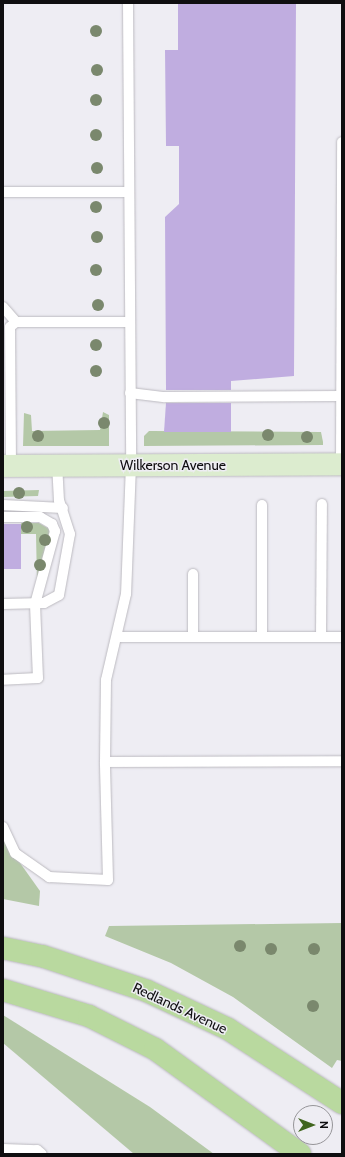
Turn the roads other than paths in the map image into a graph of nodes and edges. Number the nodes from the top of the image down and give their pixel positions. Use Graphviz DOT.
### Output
graph roads {
  1 [pos="128,3"];
  2 [pos="342,142"];
  3 [pos="3,192"];
  4 [pos="129,192"];
  5 [pos="3,307"];
  6 [pos="16,322"];
  7 [pos="130,322"];
  8 [pos="130,393"];
  9 [pos="341,396"];
  10 [pos="7,427"];
  11 [pos="342,464"];
  12 [pos="130,465"];
  13 [pos="7,466"];
  14 [pos="57,466"];
  15 [pos="322,504"];
  16 [pos="3,505"];
  17 [pos="262,505"];
  18 [pos="63,508"];
  19 [pos="3,518"];
  20 [pos="192,574"];
  21 [pos="3,604"];
  22 [pos="35,604"];
  23 [pos="117,637"];
  24 [pos="192,637"];
  25 [pos="262,637"];
  26 [pos="321,637"];
  27 [pos="342,637"];
  28 [pos="3,680"];
  29 [pos="342,761"];
  30 [pos="105,762"];
  31 [pos="3,827"];
  32 [pos="3,948"];
  33 [pos="3,990"];
  34 [pos="342,1103"];
  35 [pos="3,1149"];
  36 [pos="42,1154"];
  37 [pos="300,1154"];
  1 -- 4 [label="lane"];
  2 -- 9 [label="lane"];
  3 -- 4 [label="lane"];
  4 -- 7 [label="lane"];
  5 -- 6 [label="lane"];
  6 -- 7 [label="lane"];
  6 -- 10 [label="lane"];
  7 -- 8 [label="lane"];
  8 -- 9 [label="lane"];
  8 -- 12 [label="lane"];
  9 -- 11 [label="lane"];
  10 -- 13 [label="lane"];
  11 -- 12 [label="main road, Wilkerson Avenue"];
  12 -- 14 [label="main road, Wilkerson Avenue"];
  12 -- 23 [label="lane"];
  13 -- 14 [label="main road, Wilkerson Avenue"];
  14 -- 18 [label="lane"];
  15 -- 26 [label="lane"];
  16 -- 18 [label="lane"];
  17 -- 25 [label="lane"];
  18 -- 22 [label="lane"];
  19 -- 22 [label="lane"];
  20 -- 24 [label="lane"];
  21 -- 22 [label="lane"];
  22 -- 28 [label="lane"];
  23 -- 24 [label="lane"];
  23 -- 30 [label="lane"];
  24 -- 25 [label="lane"];
  25 -- 26 [label="lane"];
  26 -- 27 [label="lane"];
  29 -- 30 [label="lane"];
  30 -- 31 [label="lane"];
  32 -- 34 [label="main road, Redlands Avenue"];
  33 -- 37 [label="main road"];
  35 -- 36 [label="lane"];
}
